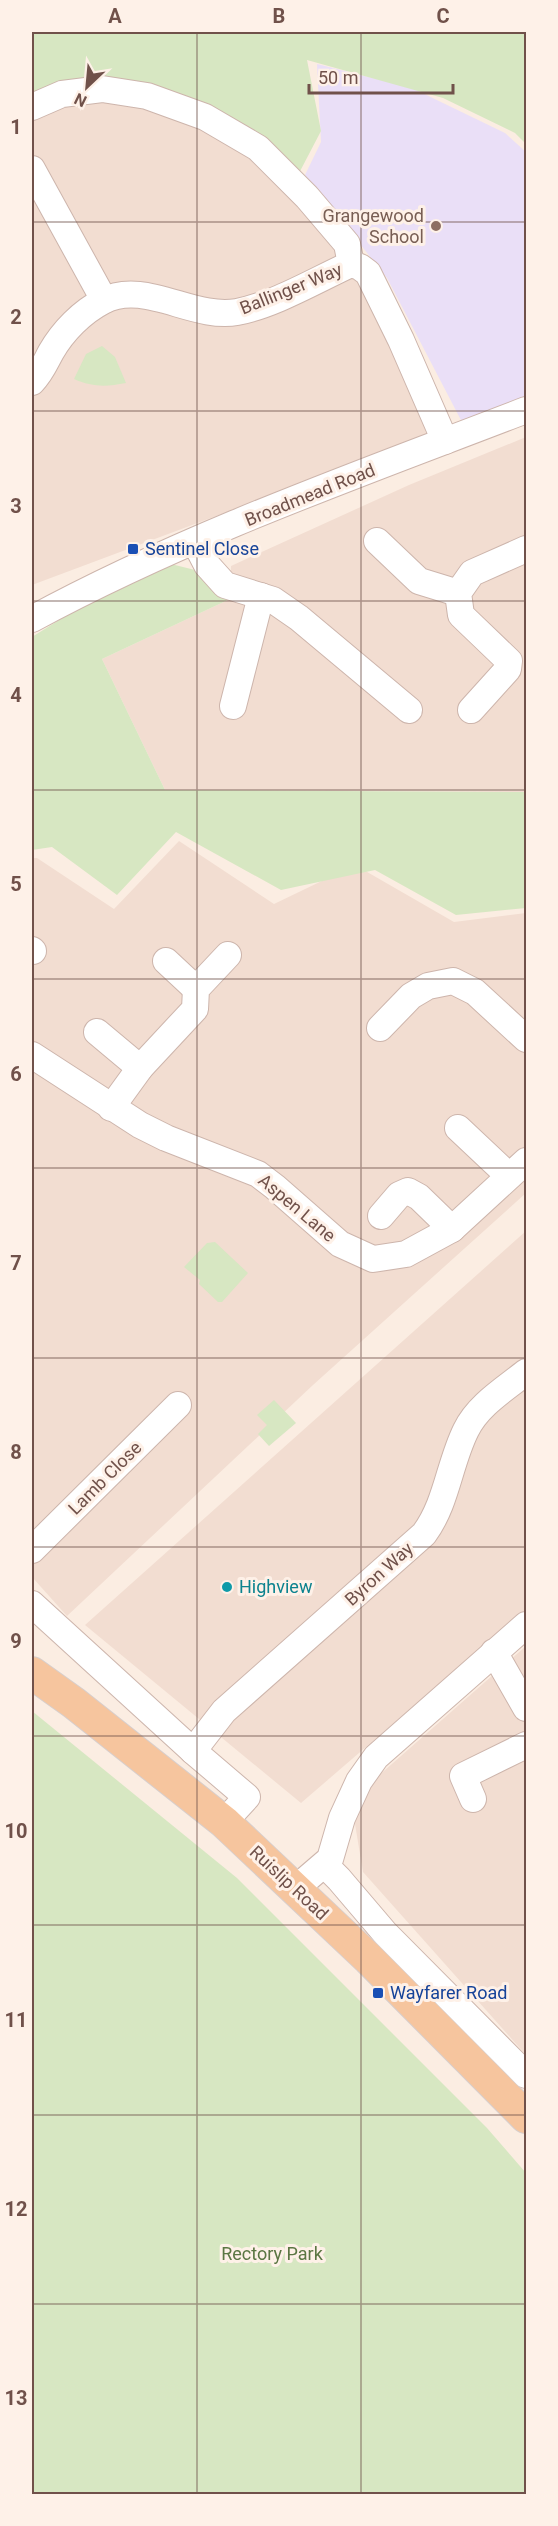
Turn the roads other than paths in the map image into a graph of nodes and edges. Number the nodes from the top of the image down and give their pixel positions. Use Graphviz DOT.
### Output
graph roads {
  1 [pos="32,107"];
  2 [pos="32,169"];
  3 [pos="351,264"];
  4 [pos="105,300"];
  5 [pos="32,382"];
  6 [pos="526,410"];
  7 [pos="444,441"];
  8 [pos="377,540"];
  9 [pos="195,542"];
  10 [pos="526,549"];
  11 [pos="458,593"];
  12 [pos="261,596"];
  13 [pos="32,619"];
  14 [pos="233,706"];
  15 [pos="409,710"];
  16 [pos="471,710"];
  17 [pos="228,955"];
  18 [pos="166,961"];
  19 [pos="196,989"];
  20 [pos="380,1028"];
  21 [pos="97,1032"];
  22 [pos="526,1039"];
  23 [pos="32,1055"];
  24 [pos="140,1068"];
  25 [pos="111,1108"];
  26 [pos="458,1128"];
  27 [pos="518,1169"];
  28 [pos="381,1216"];
  29 [pos="452,1229"];
  30 [pos="526,1372"];
  31 [pos="178,1406"];
  32 [pos="32,1550"];
  33 [pos="32,1604"];
  34 [pos="526,1625"];
  35 [pos="494,1652"];
  36 [pos="32,1673"];
  37 [pos="526,1708"];
  38 [pos="526,1745"];
  39 [pos="193,1751"];
  40 [pos="473,1799"];
  41 [pos="224,1822"];
  42 [pos="325,1865"];
  43 [pos="295,1888"];
  44 [pos="526,2075"];
  45 [pos="526,2117"];
  1 -- 3 [label="street"];
  2 -- 4 [label="street"];
  3 -- 4 [label="street, Ballinger Way"];
  3 -- 7 [label="street, Ballinger Way"];
  4 -- 5 [label="street, Ballinger Way"];
  6 -- 7 [label="street, Broadmead Road"];
  7 -- 9 [label="street, Broadmead Road"];
  8 -- 11 [label="street"];
  9 -- 12 [label="street"];
  9 -- 13 [label="street, Broadmead Road"];
  10 -- 11 [label="street"];
  11 -- 16 [label="street"];
  12 -- 14 [label="street"];
  12 -- 15 [label="street"];
  17 -- 19 [label="street"];
  18 -- 19 [label="street"];
  19 -- 24 [label="street"];
  20 -- 22 [label="street"];
  21 -- 24 [label="street"];
  23 -- 25 [label="street, Aspen Lane"];
  24 -- 25 [label="street"];
  25 -- 29 [label="street, Aspen Lane"];
  26 -- 27 [label="street, Aspen Lane"];
  27 -- 29 [label="street, Aspen Lane"];
  28 -- 29 [label="street"];
  30 -- 39 [label="street, Byron Way"];
  31 -- 32 [label="street, Lamb Close"];
  33 -- 39 [label="street"];
  34 -- 35 [label="street"];
  35 -- 37 [label="street"];
  35 -- 42 [label="street"];
  36 -- 41 [label="main road, Ruislip Road"];
  38 -- 40 [label="street"];
  39 -- 41 [label="street"];
  41 -- 43 [label="main road, Ruislip Road"];
  42 -- 43 [label="street"];
  42 -- 44 [label="street"];
  43 -- 45 [label="main road, Ruislip Road"];
}
